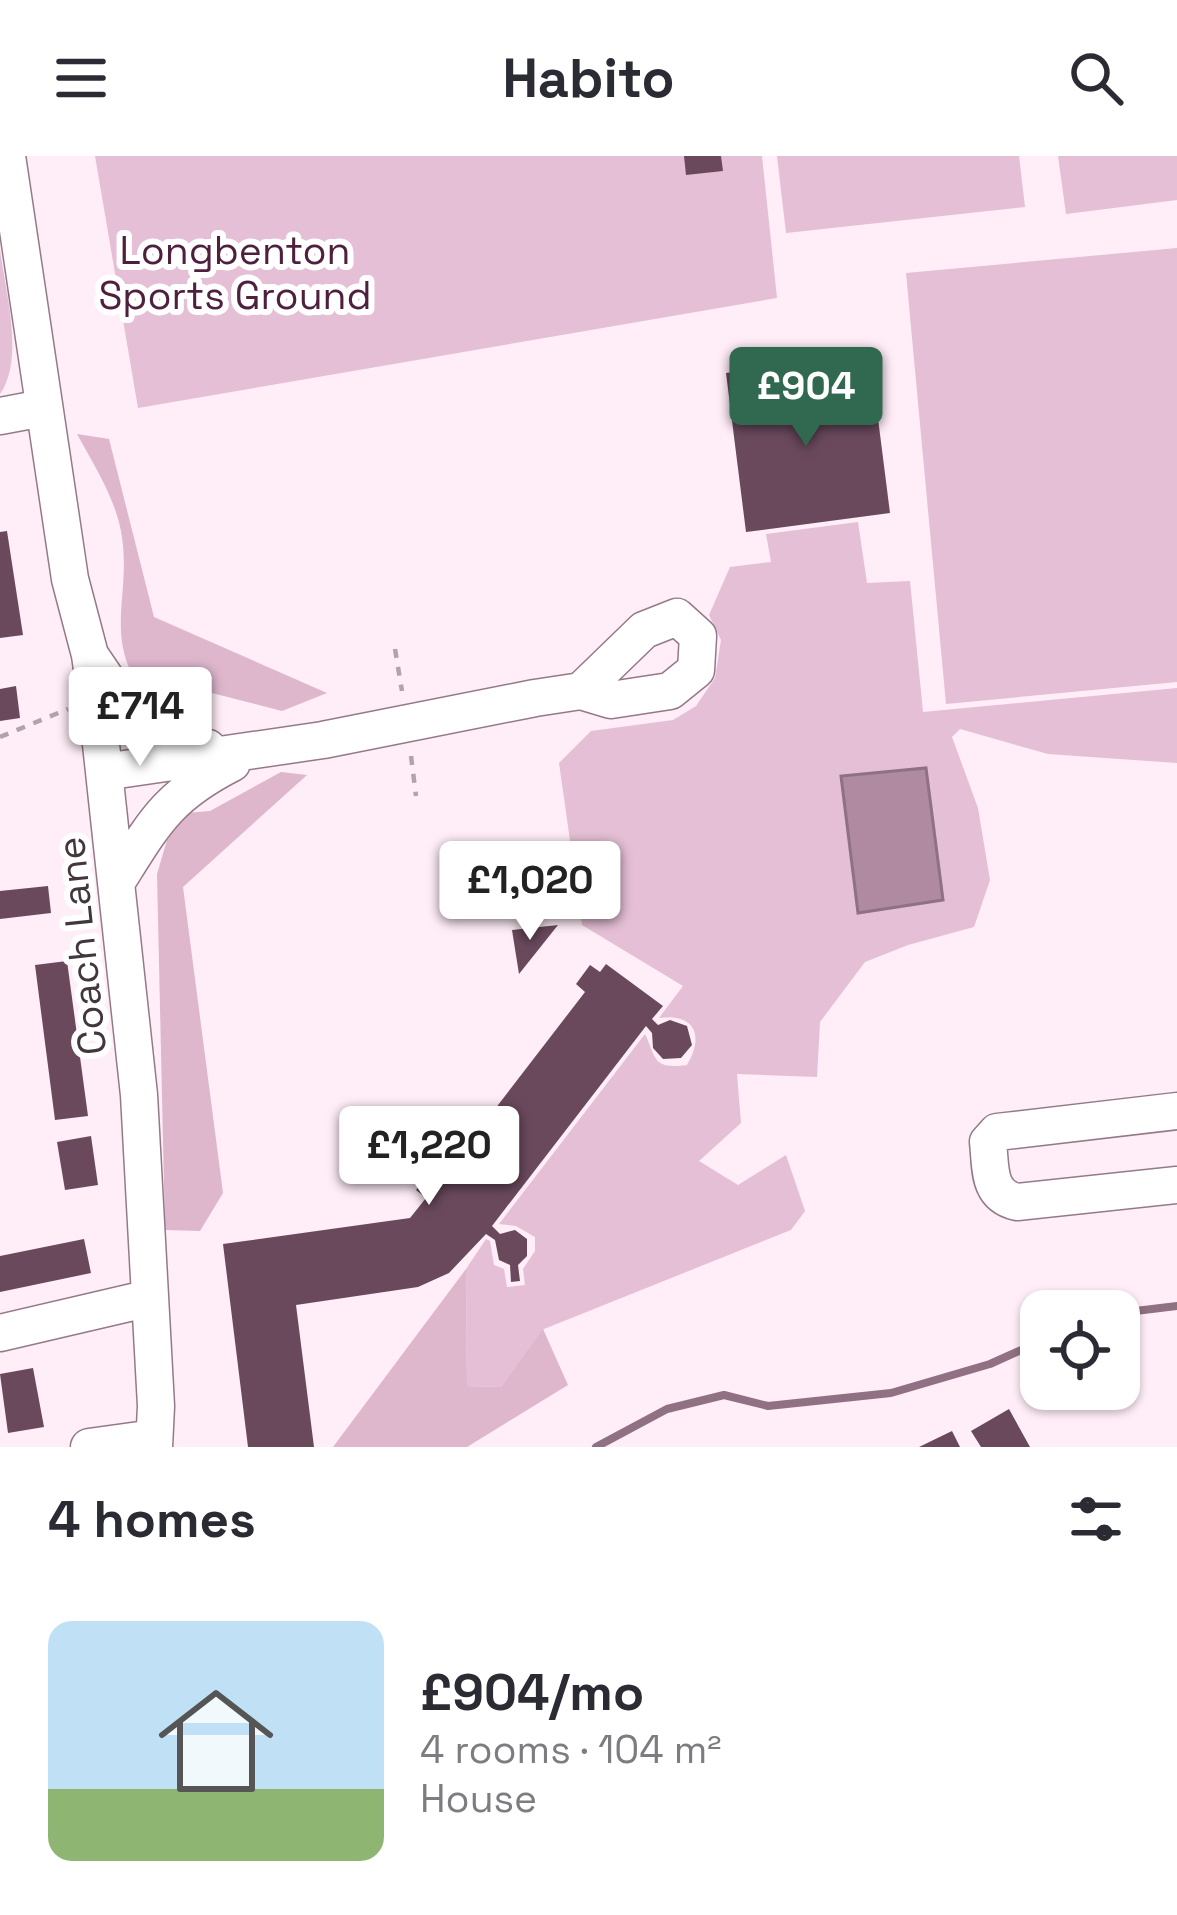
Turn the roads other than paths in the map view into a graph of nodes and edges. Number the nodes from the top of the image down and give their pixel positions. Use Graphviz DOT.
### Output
graph roads {
  1 [pos="7,156"];
  2 [pos="43,408"];
  3 [pos="0,416"];
  4 [pos="90,655"];
  5 [pos="581,691"];
  6 [pos="261,748"];
  7 [pos="104,772"];
  8 [pos="116,883"];
  9 [pos="1177,1111"];
  10 [pos="1177,1185"];
  11 [pos="150,1298"];
  12 [pos="0,1333"];
  13 [pos="154,1442"];
  14 [pos="89,1447"];
  1 -- 2 [label="street, Coach Lane"];
  2 -- 3 [label="street"];
  2 -- 4 [label="street, Coach Lane"];
  4 -- 6 [label="street"];
  4 -- 7 [label="street, Coach Lane"];
  5 -- 6 [label="street"];
  6 -- 7 [label="street"];
  6 -- 8 [label="street"];
  7 -- 8 [label="street, Coach Lane"];
  8 -- 11 [label="street, Coach Lane"];
  9 -- 10 [label="street"];
  11 -- 12 [label="street"];
  11 -- 13 [label="street, Coach Lane"];
  13 -- 14 [label="street"];
}
